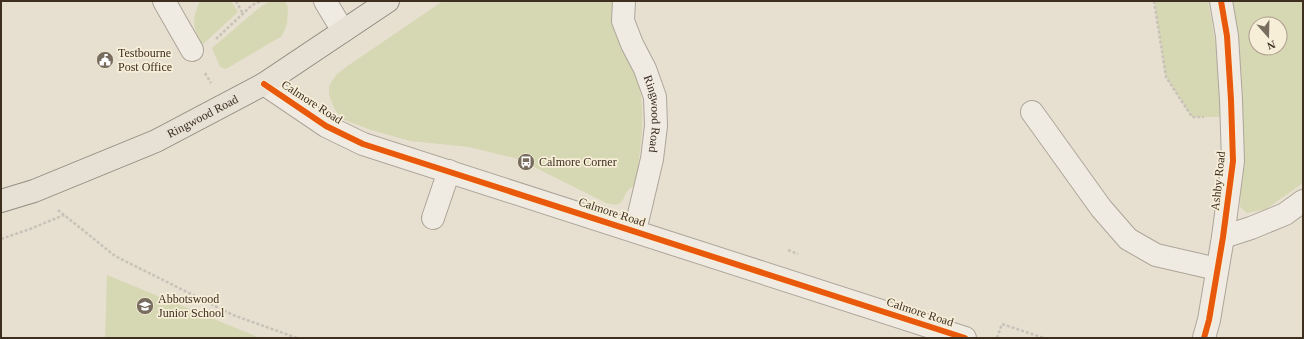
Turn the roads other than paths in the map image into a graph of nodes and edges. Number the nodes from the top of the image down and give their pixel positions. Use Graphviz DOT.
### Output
graph roads {
  1 [pos="325,1"];
  2 [pos="388,1"];
  3 [pos="624,1"];
  4 [pos="1221,1"];
  5 [pos="167,2"];
  6 [pos="343,31"];
  7 [pos="194,54"];
  8 [pos="264,84"];
  9 [pos="1032,112"];
  10 [pos="449,171"];
  11 [pos="1,201"];
  12 [pos="1303,202"];
  13 [pos="433,218"];
  14 [pos="635,231"];
  15 [pos="1223,237"];
  16 [pos="1217,269"];
  17 [pos="965,338"];
  18 [pos="1204,338"];
  1 -- 6 [label="street"];
  2 -- 6 [label="main road, Ringwood Road"];
  3 -- 14 [label="street, Ringwood Road"];
  4 -- 15 [label="street, Ashby Road"];
  5 -- 7 [label="street"];
  6 -- 8 [label="main road, Ringwood Road"];
  8 -- 10 [label="street, Calmore Road"];
  8 -- 11 [label="main road, Ringwood Road"];
  9 -- 16 [label="street"];
  10 -- 13 [label="street"];
  10 -- 14 [label="street, Calmore Road"];
  12 -- 15 [label="street"];
  14 -- 17 [label="street, Calmore Road"];
  15 -- 16 [label="street, Ashby Road"];
  16 -- 18 [label="street, Ashby Road"];
}
